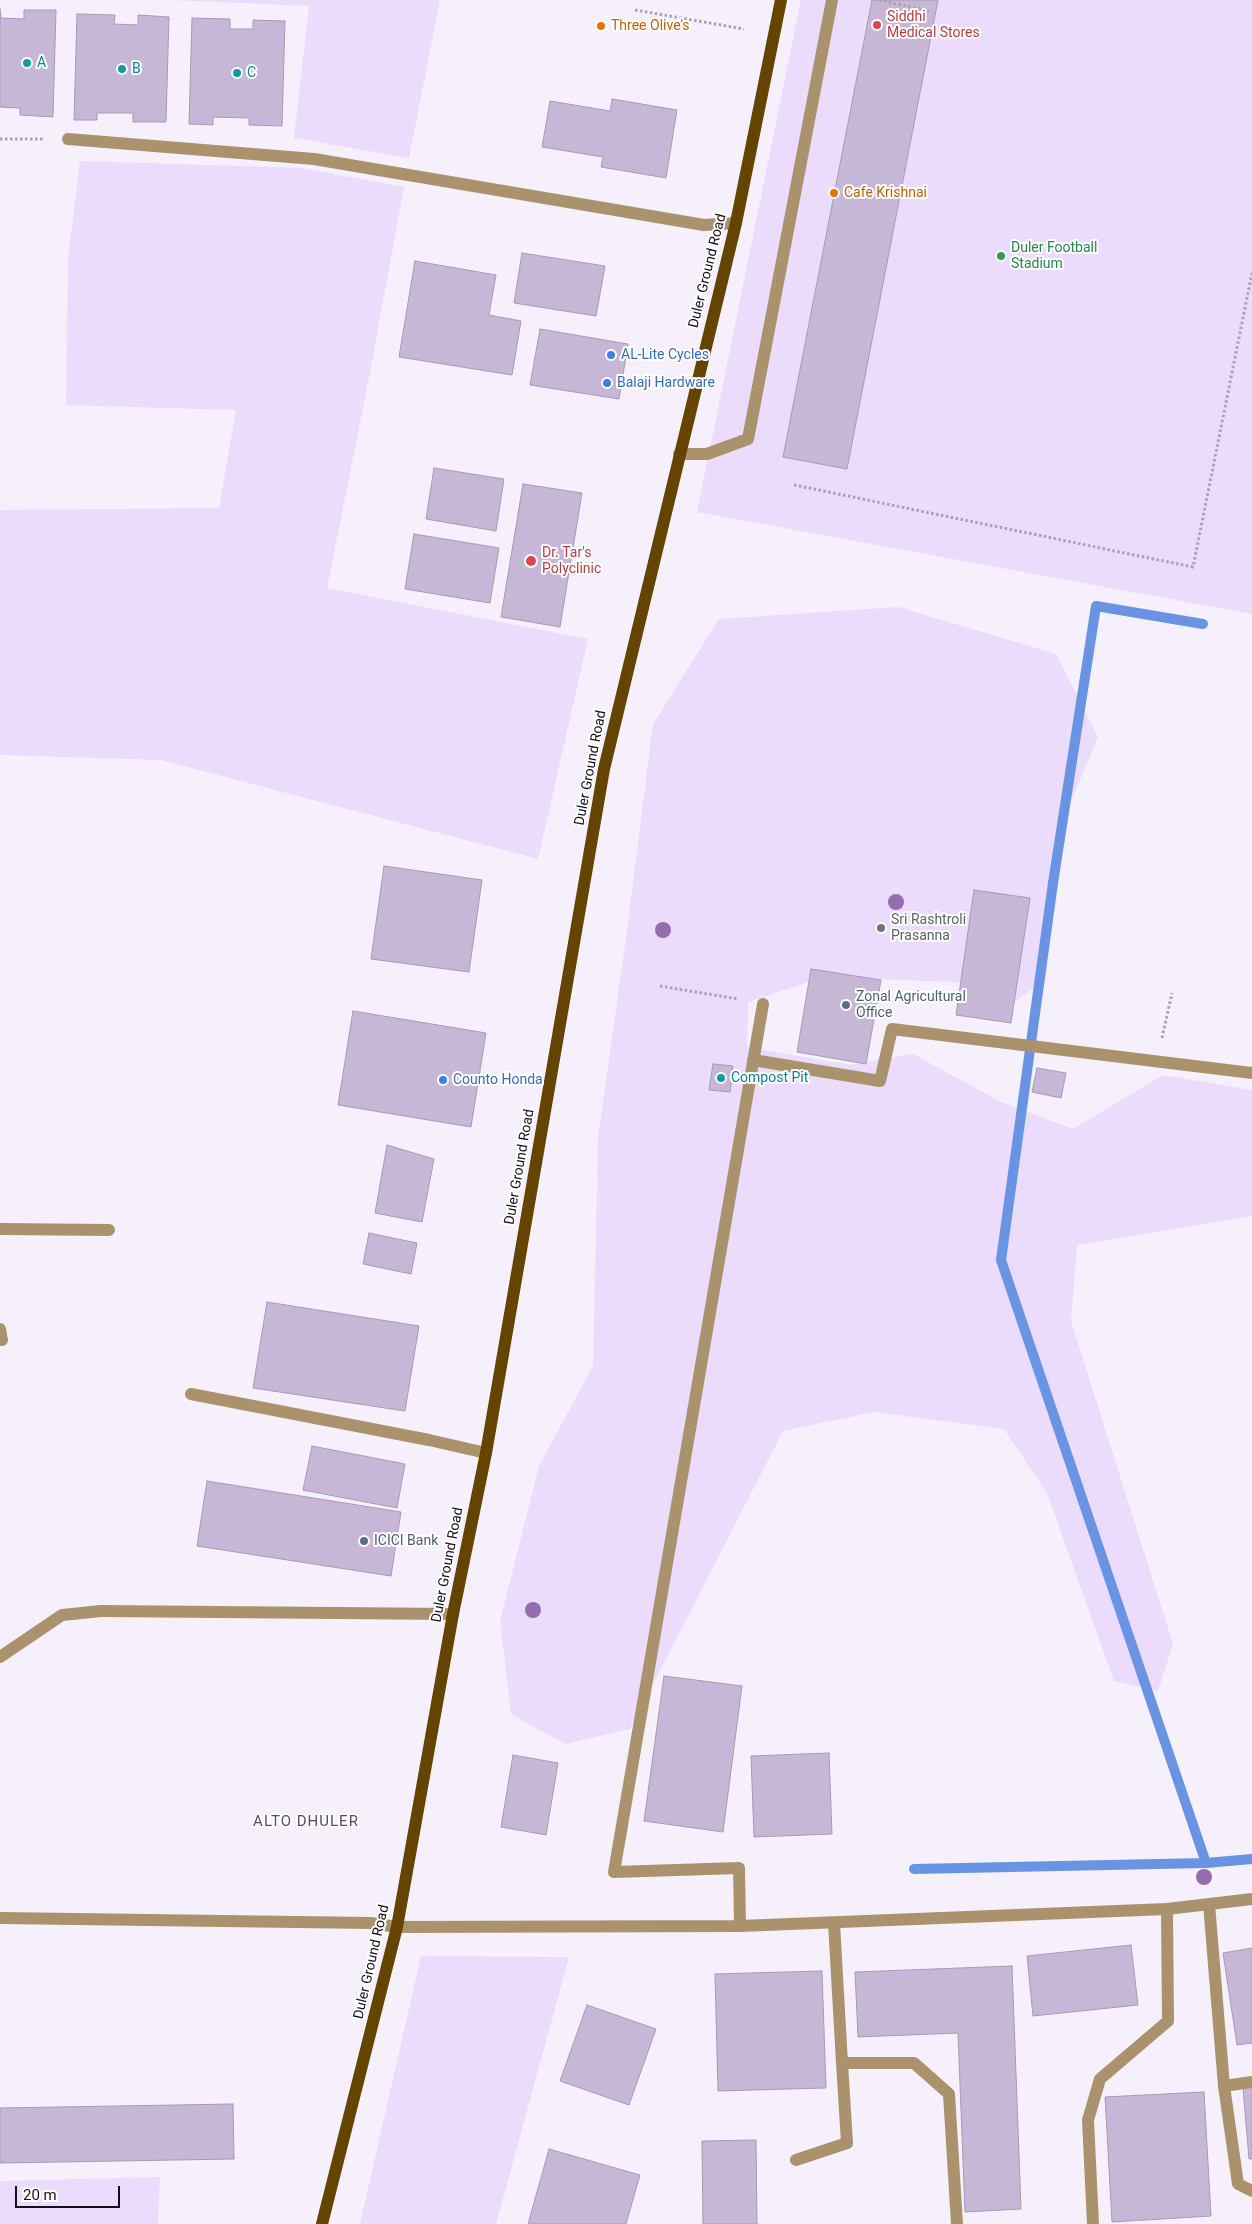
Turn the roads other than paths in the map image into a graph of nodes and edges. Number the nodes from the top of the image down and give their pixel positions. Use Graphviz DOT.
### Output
graph roads {
  1 [pos="781,0"];
  2 [pos="832,0"];
  3 [pos="68,139"];
  4 [pos="736,223"];
  5 [pos="679,454"];
  6 [pos="763,1004"];
  7 [pos="753,1060"];
  8 [pos="1252,1073"];
  9 [pos="0,1229"];
  10 [pos="109,1230"];
  11 [pos="191,1394"];
  12 [pos="486,1453"];
  13 [pos="453,1614"];
  14 [pos="0,1657"];
  15 [pos="1252,1899"];
  16 [pos="1209,1904"];
  17 [pos="1167,1909"];
  18 [pos="0,1918"];
  19 [pos="834,1923"];
  20 [pos="740,1926"];
  21 [pos="397,1927"];
  22 [pos="842,2063"];
  23 [pos="1252,2082"];
  24 [pos="1224,2086"];
  25 [pos="796,2160"];
  26 [pos="1252,2191"];
  27 [pos="322,2224"];
  28 [pos="957,2224"];
  29 [pos="1093,2224"];
  1 -- 4 [label="main road, Duler Ground Road"];
  2 -- 5 [label="street"];
  3 -- 4 [label="street"];
  4 -- 5 [label="main road, Duler Ground Road"];
  5 -- 12 [label="main road, Duler Ground Road"];
  6 -- 7 [label="street"];
  7 -- 8 [label="street"];
  7 -- 20 [label="street"];
  9 -- 10 [label="street"];
  11 -- 12 [label="street"];
  12 -- 13 [label="main road, Duler Ground Road"];
  13 -- 14 [label="street"];
  13 -- 21 [label="main road, Duler Ground Road"];
  15 -- 16 [label="street"];
  16 -- 17 [label="street"];
  16 -- 24 [label="street"];
  17 -- 19 [label="street"];
  17 -- 29 [label="street"];
  18 -- 21 [label="street"];
  19 -- 20 [label="street"];
  19 -- 22 [label="street"];
  20 -- 21 [label="street"];
  21 -- 27 [label="main road, Duler Ground Road"];
  22 -- 25 [label="street"];
  22 -- 28 [label="street"];
  23 -- 24 [label="street"];
  24 -- 26 [label="street"];
}
